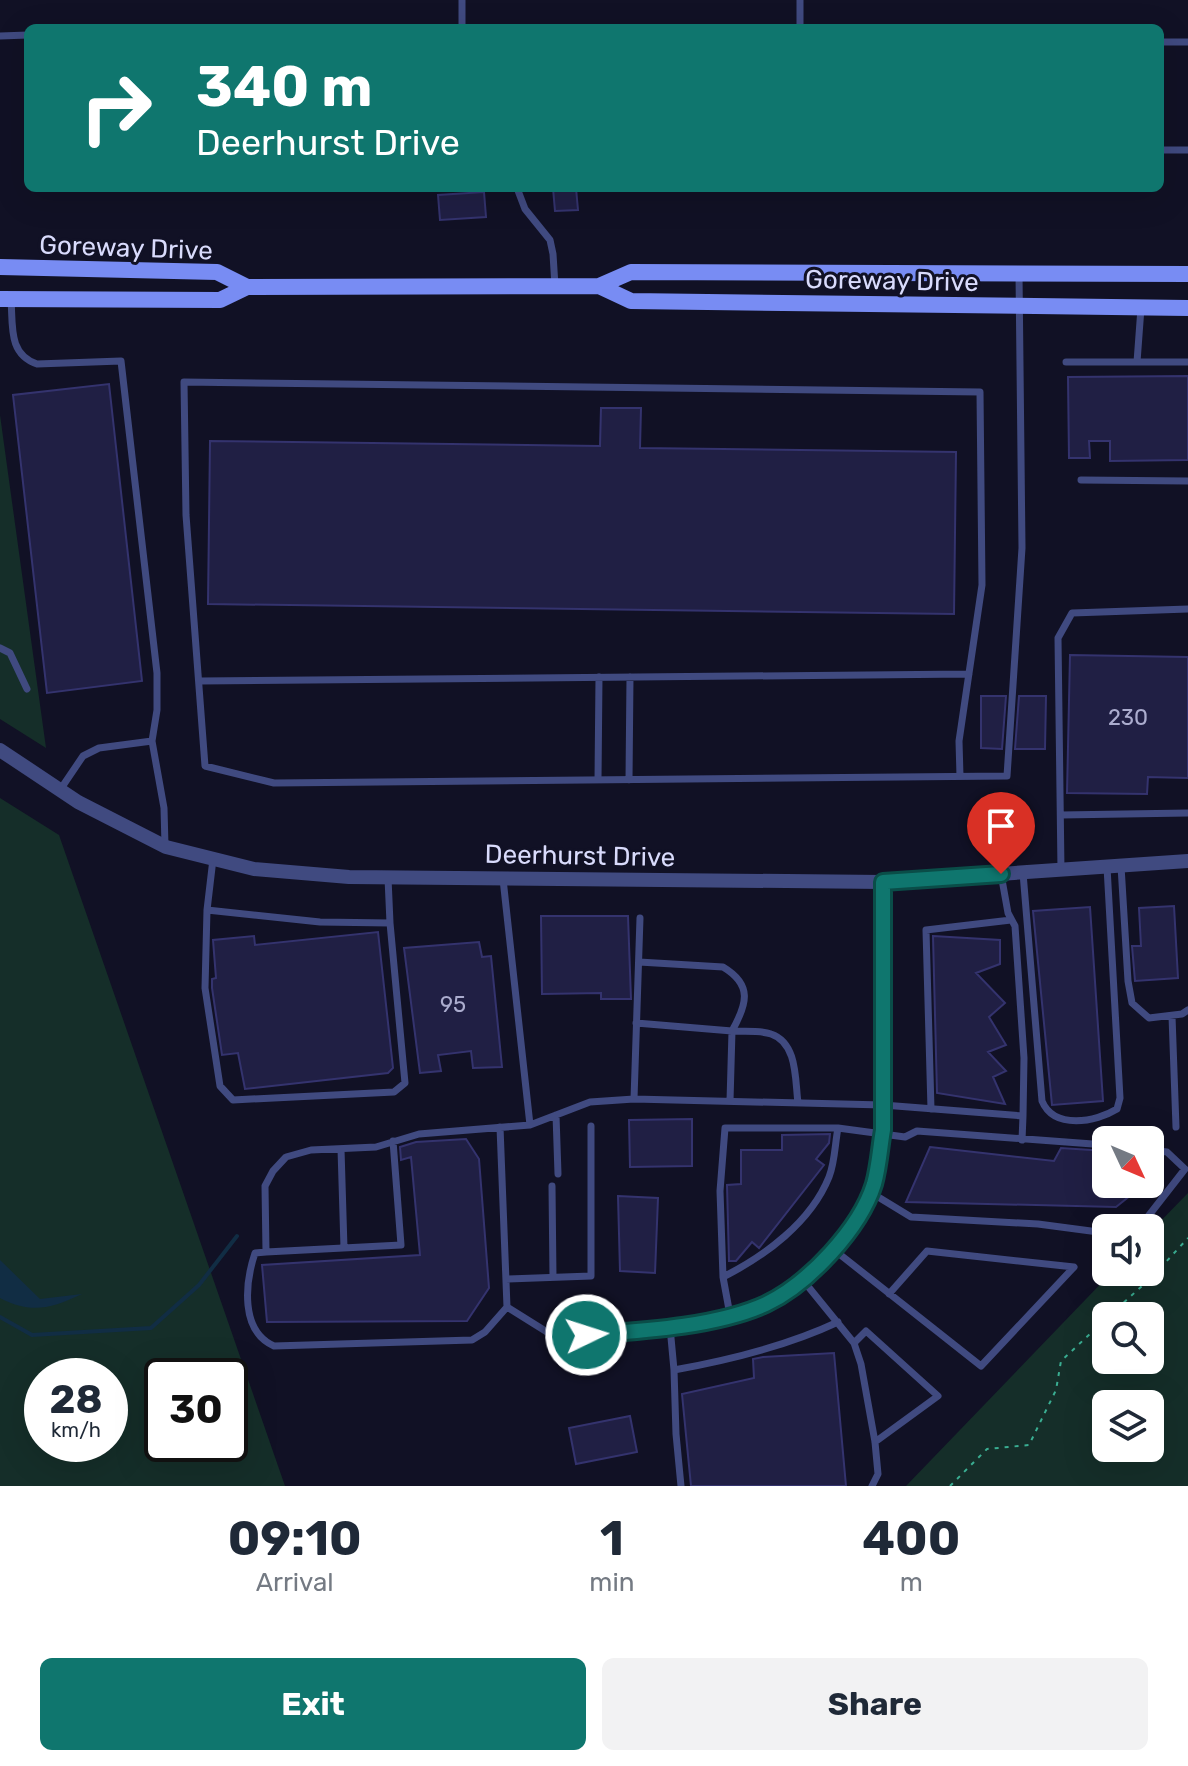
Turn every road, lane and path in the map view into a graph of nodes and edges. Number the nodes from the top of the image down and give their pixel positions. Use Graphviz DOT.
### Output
graph roads {
  1 [pos="462,0"];
  2 [pos="800,0"];
  3 [pos="462,24"];
  4 [pos="800,24"];
  5 [pos="24,35"];
  6 [pos="0,36"];
  7 [pos="1164,42"];
  8 [pos="1188,42"];
  9 [pos="1164,150"];
  10 [pos="1188,150"];
  11 [pos="519,192"];
  12 [pos="0,267"];
  13 [pos="1019,274"];
  14 [pos="1188,274"];
  15 [pos="555,286"];
  16 [pos="599,286"];
  17 [pos="247,287"];
  18 [pos="6,299"];
  19 [pos="1020,306"];
  20 [pos="1141,308"];
  21 [pos="1188,308"];
  22 [pos="1066,362"];
  23 [pos="1137,362"];
  24 [pos="1188,362"];
  25 [pos="1081,480"];
  26 [pos="1188,481"];
  27 [pos="1188,609"];
  28 [pos="0,648"];
  29 [pos="969,674"];
  30 [pos="599,677"];
  31 [pos="630,677"];
  32 [pos="200,681"];
  33 [pos="27,689"];
  34 [pos="152,741"];
  35 [pos="0,750"];
  36 [pos="960,776"];
  37 [pos="598,780"];
  38 [pos="629,780"];
  39 [pos="60,790"];
  40 [pos="1188,813"];
  41 [pos="1061,815"];
  42 [pos="166,847"];
  43 [pos="213,859"];
  44 [pos="1188,861"];
  45 [pos="1114,866"];
  46 [pos="1061,870"];
  47 [pos="1023,873"];
  48 [pos="1001,874"];
  49 [pos="388,878"];
  50 [pos="503,879"];
  51 [pos="883,882"];
  52 [pos="207,910"];
  53 [pos="640,918"];
  54 [pos="1011,920"];
  55 [pos="390,923"];
  56 [pos="639,962"];
  57 [pos="1188,1010"];
  58 [pos="1172,1016"];
  59 [pos="636,1023"];
  60 [pos="732,1031"];
  61 [pos="634,1099"];
  62 [pos="730,1101"];
  63 [pos="798,1103"];
  64 [pos="883,1105"];
  65 [pos="931,1109"];
  66 [pos="556,1115"];
  67 [pos="1023,1116"];
  68 [pos="530,1125"];
  69 [pos="591,1126"];
  70 [pos="500,1127"];
  71 [pos="1176,1127"];
  72 [pos="838,1128"];
  73 [pos="882,1134"];
  74 [pos="1022,1140"];
  75 [pos="393,1141"];
  76 [pos="1092,1144"];
  77 [pos="341,1149"];
  78 [pos="1164,1152"];
  79 [pos="558,1174"];
  80 [pos="552,1186"];
  81 [pos="870,1192"];
  82 [pos="1164,1196"];
  83 [pos="1162,1198"];
  84 [pos="1150,1214"];
  85 [pos="1092,1231"];
  86 [pos="1188,1238"];
  87 [pos="344,1248"];
  88 [pos="833,1249"];
  89 [pos="266,1252"];
  90 [pos="553,1277"];
  91 [pos="723,1277"];
  92 [pos="506,1279"];
  93 [pos="802,1279"];
  94 [pos="889,1294"];
  95 [pos="1124,1302"];
  96 [pos="507,1307"];
  97 [pos="730,1315"];
  98 [pos="838,1322"];
  99 [pos="670,1327"];
  100 [pos="1092,1333"];
  101 [pos="555,1337"];
  102 [pos="854,1343"];
  103 [pos="674,1370"];
  104 [pos="875,1442"];
  105 [pos="681,1486"];
  106 [pos="872,1486"];
  107 [pos="950,1486"];
  1 -- 3 [label="lane"];
  2 -- 4 [label="lane"];
  5 -- 6 [label="lane"];
  7 -- 8 [label="lane"];
  9 -- 10 [label="lane"];
  11 -- 15 [label="lane"];
  12 -- 17 [label="main road, Goreway Drive"];
  13 -- 14 [label="main road, Goreway Drive"];
  13 -- 16 [label="main road, Goreway Drive"];
  13 -- 19 [label="lane"];
  15 -- 16 [label="main road, Goreway Drive"];
  15 -- 17 [label="main road, Goreway Drive"];
  16 -- 19 [label="main road, Goreway Drive"];
  17 -- 18 [label="main road, Goreway Drive"];
  18 -- 34 [label="lane"];
  19 -- 20 [label="main road, Goreway Drive"];
  19 -- 36 [label="lane"];
  20 -- 21 [label="main road, Goreway Drive"];
  20 -- 23 [label="lane"];
  22 -- 23 [label="lane"];
  23 -- 24 [label="lane"];
  25 -- 26 [label="lane"];
  27 -- 41 [label="lane"];
  28 -- 33 [label="lane"];
  29 -- 31 [label="lane"];
  29 -- 32 [label="lane"];
  29 -- 36 [label="lane"];
  30 -- 31 [label="lane"];
  30 -- 32 [label="lane"];
  30 -- 37 [label="lane"];
  31 -- 38 [label="lane"];
  32 -- 37 [label="lane"];
  34 -- 39 [label="lane"];
  34 -- 42 [label="lane"];
  35 -- 39 [label="street, Deerhurst Drive"];
  36 -- 38 [label="lane"];
  37 -- 38 [label="lane"];
  39 -- 42 [label="street, Deerhurst Drive"];
  40 -- 41 [label="lane"];
  41 -- 46 [label="lane"];
  42 -- 43 [label="street, Deerhurst Drive"];
  43 -- 49 [label="street, Deerhurst Drive"];
  43 -- 52 [label="lane"];
  44 -- 45 [label="street, Deerhurst Drive"];
  45 -- 46 [label="street, Deerhurst Drive"];
  45 -- 47 [label="lane"];
  45 -- 58 [label="lane"];
  46 -- 47 [label="street, Deerhurst Drive"];
  47 -- 48 [label="street, Deerhurst Drive"];
  48 -- 51 [label="street, Deerhurst Drive"];
  48 -- 54 [label="lane"];
  49 -- 50 [label="street, Deerhurst Drive"];
  49 -- 55 [label="lane"];
  50 -- 51 [label="street, Deerhurst Drive"];
  50 -- 68 [label="lane"];
  51 -- 64 [label="street"];
  52 -- 55 [label="lane"];
  52 -- 55 [label="lane"];
  53 -- 56 [label="lane"];
  54 -- 65 [label="lane"];
  54 -- 67 [label="lane"];
  56 -- 59 [label="lane"];
  56 -- 60 [label="lane"];
  57 -- 58 [label="lane"];
  58 -- 71 [label="lane"];
  59 -- 60 [label="lane"];
  59 -- 61 [label="lane"];
  60 -- 62 [label="lane"];
  60 -- 63 [label="lane"];
  61 -- 62 [label="lane"];
  61 -- 66 [label="lane"];
  62 -- 63 [label="lane"];
  63 -- 64 [label="lane"];
  64 -- 65 [label="lane"];
  64 -- 73 [label="street"];
  65 -- 67 [label="lane"];
  66 -- 68 [label="lane"];
  66 -- 79 [label="lane"];
  67 -- 74 [label="lane"];
  68 -- 70 [label="lane"];
  69 -- 90 [label="lane"];
  70 -- 75 [label="lane"];
  70 -- 92 [label="lane"];
  72 -- 73 [label="lane"];
  72 -- 91 [label="lane"];
  72 -- 91 [label="lane"];
  73 -- 74 [label="lane"];
  73 -- 81 [label="street"];
  74 -- 76 [label="lane"];
  75 -- 77 [label="lane"];
  75 -- 87 [label="lane"];
  77 -- 87 [label="lane"];
  77 -- 89 [label="lane"];
  78 -- 82 [label="lane"];
  80 -- 90 [label="lane"];
  81 -- 85 [label="lane"];
  81 -- 88 [label="street"];
  83 -- 84 [label="lane"];
  86 -- 95 [label="path"];
  87 -- 89 [label="lane"];
  88 -- 93 [label="street"];
  88 -- 94 [label="lane"];
  89 -- 96 [label="lane"];
  90 -- 92 [label="lane"];
  91 -- 97 [label="lane"];
  92 -- 96 [label="lane"];
  93 -- 97 [label="street"];
  93 -- 98 [label="lane"];
  94 -- 94 [label="lane"];
  96 -- 101 [label="lane"];
  97 -- 99 [label="street"];
  98 -- 102 [label="lane"];
  98 -- 103 [label="lane"];
  99 -- 101 [label="street"];
  99 -- 103 [label="lane"];
  100 -- 107 [label="path"];
  102 -- 104 [label="lane"];
  102 -- 104 [label="lane"];
  103 -- 105 [label="lane"];
  104 -- 106 [label="lane"];
}
